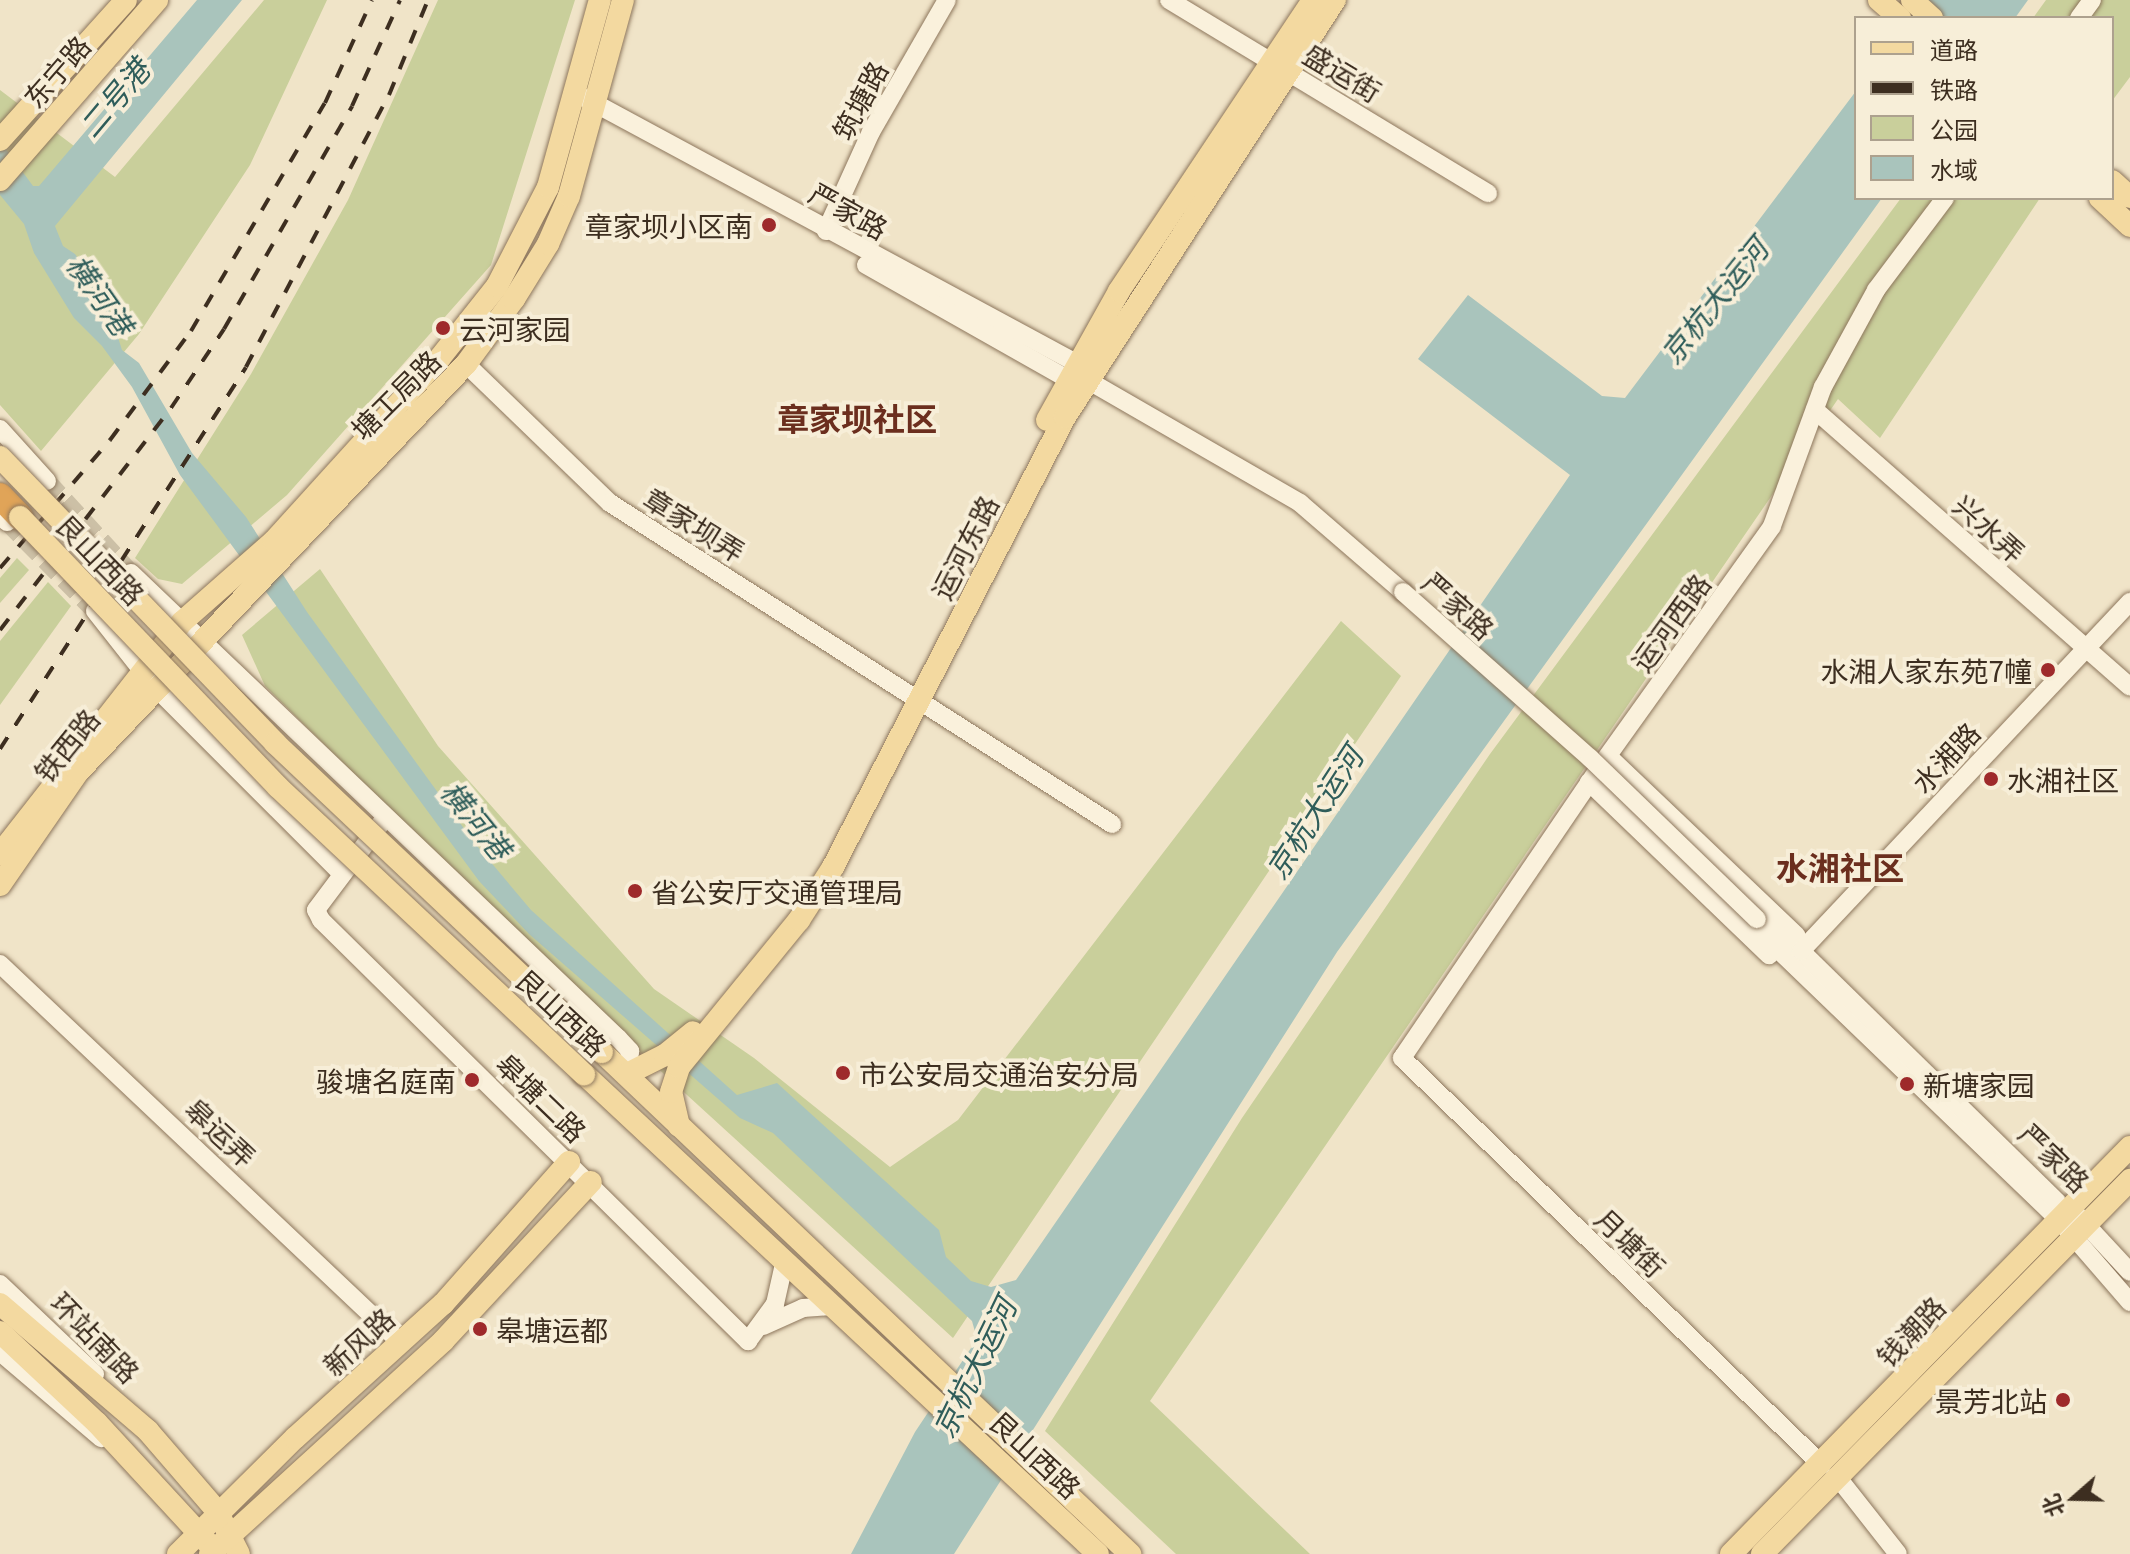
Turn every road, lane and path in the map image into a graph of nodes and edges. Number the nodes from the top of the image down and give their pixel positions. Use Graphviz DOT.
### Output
graph roads {
  1 [pos="126,0"];
  2 [pos="157,0"];
  3 [pos="600,0"];
  4 [pos="623,0"];
  5 [pos="947,0"];
  6 [pos="1169,0"];
  7 [pos="1313,0"];
  8 [pos="1335,0"];
  9 [pos="1879,0"];
  10 [pos="1912,0"];
  11 [pos="1898,16"];
  12 [pos="1930,16"];
  13 [pos="1280,67"];
  14 [pos="584,105"];
  15 [pos="1,138"];
  16 [pos="0,180"];
  17 [pos="2114,183"];
  18 [pos="1488,193"];
  19 [pos="2130,197"];
  20 [pos="1944,200"];
  21 [pos="2102,200"];
  22 [pos="2130,226"];
  23 [pos="826,231"];
  24 [pos="466,364"];
  25 [pos="1079,375"];
  26 [pos="1815,410"];
  27 [pos="0,429"];
  28 [pos="0,457"];
  29 [pos="47,481"];
  30 [pos="0,497"];
  31 [pos="9,518"];
  32 [pos="279,549"];
  33 [pos="131,573"];
  34 [pos="249,579"];
  35 [pos="2130,602"];
  36 [pos="95,611"];
  37 [pos="182,622"];
  38 [pos="202,640"];
  39 [pos="2084,649"];
  40 [pos="148,679"];
  41 [pos="2130,687"];
  42 [pos="914,696"];
  43 [pos="1608,756"];
  44 [pos="1589,782"];
  45 [pos="385,818"];
  46 [pos="1112,824"];
  47 [pos="0,854"];
  48 [pos="341,873"];
  49 [pos="0,885"];
  50 [pos="1757,919"];
  51 [pos="1801,951"];
  52 [pos="0,964"];
  53 [pos="1809,979"];
  54 [pos="680,1053"];
  55 [pos="1402,1058"];
  56 [pos="627,1074"];
  57 [pos="679,1126"];
  58 [pos="2130,1147"];
  59 [pos="569,1162"];
  60 [pos="2130,1180"];
  61 [pos="591,1182"];
  62 [pos="2071,1221"];
  63 [pos="509,1230"];
  64 [pos="530,1250"];
  65 [pos="784,1264"];
  66 [pos="2130,1272"];
  67 [pos="0,1284"];
  68 [pos="2130,1302"];
  69 [pos="0,1304"];
  70 [pos="830,1306"];
  71 [pos="763,1326"];
  72 [pos="0,1332"];
  73 [pos="401,1343"];
  74 [pos="0,1352"];
  75 [pos="934,1384"];
  76 [pos="148,1431"];
  77 [pos="133,1460"];
  78 [pos="1831,1472"];
  79 [pos="217,1511"];
  80 [pos="196,1532"];
  81 [pos="222,1550"];
  82 [pos="178,1554"];
  83 [pos="1098,1554"];
  84 [pos="1130,1554"];
  85 [pos="1731,1554"];
  86 [pos="1762,1554"];
  87 [pos="1898,1554"];
  1 -- 15 [label="main road, 东宁路"];
  2 -- 16 [label="main road, 东宁路"];
  3 -- 14 [label="main road, 塘工局路"];
  4 -- 14 [label="main road, 塘工局路"];
  5 -- 23 [label="street, 筑塘路"];
  6 -- 13 [label="street, 盛运街"];
  7 -- 13 [label="main road, 运河东路"];
  8 -- 13 [label="main road, 运河东路"];
  9 -- 11 [label="main road"];
  10 -- 12 [label="main road"];
  13 -- 18 [label="street, 盛运街"];
  13 -- 25 [label="main road, 运河东路"];
  14 -- 23 [label="street, 严家路"];
  14 -- 24 [label="main road, 塘工局路"];
  14 -- 25 [label="street, 严家路"];
  14 -- 32 [label="main road, 塘工局路"];
  17 -- 19 [label="main road"];
  20 -- 26 [label="street, 运河西路"];
  21 -- 22 [label="main road"];
  23 -- 25 [label="street, 严家路"];
  24 -- 32 [label="main road, 塘工局路"];
  24 -- 42 [label="street, 章家坝弄"];
  25 -- 42 [label="main road, 运河东路"];
  25 -- 50 [label="street, 严家路, bridge"];
  26 -- 39 [label="street, 兴水弄"];
  26 -- 43 [label="street, 运河西路"];
  27 -- 29 [label="street, 艮山西路"];
  28 -- 56 [label="main road, 艮山西路, bridge"];
  30 -- 31 [label="highway"];
  31 -- 65 [label="main road, 艮山西路, bridge"];
  32 -- 34 [label="main road, 塘工局路"];
  33 -- 37 [label="street, 艮山西路"];
  34 -- 37 [label="main road, 塘工局路"];
  34 -- 38 [label="main road, 塘工局路"];
  35 -- 39 [label="street, 水湘路"];
  36 -- 40 [label="street, 艮山西路"];
  37 -- 38 [label="street, 艮山西路"];
  37 -- 40 [label="main road, 塘工局路"];
  38 -- 40 [label="main road, 塘工局路"];
  38 -- 45 [label="street, 艮山西路"];
  39 -- 41 [label="street, 兴水弄"];
  39 -- 51 [label="street, 水湘路"];
  40 -- 47 [label="main road, 铁西路"];
  40 -- 48 [label="street, 艮山西路"];
  40 -- 49 [label="main road, 铁西路"];
  42 -- 46 [label="street, 章家坝弄"];
  42 -- 54 [label="main road, 运河东路"];
  43 -- 44 [label="street, 运河西路"];
  43 -- 51 [label="street, 严家路"];
  44 -- 53 [label="street, 严家路"];
  44 -- 55 [label="street, 运河西路"];
  45 -- 48 [label="street"];
  45 -- 56 [label="street, 艮山西路"];
  48 -- 59 [label="street, 皋塘二路"];
  50 -- 51 [label="street, 严家路"];
  50 -- 53 [label="street, 严家路"];
  51 -- 62 [label="street, 严家路"];
  52 -- 73 [label="street, 皋运弄"];
  53 -- 62 [label="street, 严家路"];
  54 -- 56 [label="main road, 运河东路"];
  54 -- 57 [label="main road"];
  55 -- 78 [label="street, 月塘街"];
  56 -- 57 [label="main road, 艮山西路"];
  57 -- 75 [label="main road, 艮山西路"];
  58 -- 62 [label="main road, 钱潮路"];
  59 -- 61 [label="street, 皋塘二路"];
  59 -- 63 [label="main road, 新风路"];
  60 -- 62 [label="main road, 钱潮路"];
  61 -- 64 [label="main road, 新风路"];
  61 -- 71 [label="street, 皋塘二路"];
  62 -- 66 [label="street, 严家路"];
  62 -- 68 [label="street, 严家路"];
  62 -- 78 [label="main road, 钱潮路"];
  63 -- 64 [label="main road"];
  63 -- 73 [label="main road, 新风路"];
  64 -- 81 [label="main road, 新风路"];
  65 -- 70 [label="main road, 艮山西路"];
  65 -- 71 [label="street"];
  67 -- 76 [label="street, 环站南路"];
  69 -- 76 [label="main road, 环站南路"];
  70 -- 71 [label="street"];
  70 -- 75 [label="main road, 艮山西路"];
  72 -- 77 [label="main road"];
  73 -- 79 [label="main road, 新风路"];
  74 -- 77 [label="street"];
  75 -- 83 [label="main road, 艮山西路"];
  75 -- 84 [label="main road, 艮山西路"];
  76 -- 79 [label="main road, 环站南路"];
  77 -- 80 [label="main road"];
  78 -- 85 [label="main road, 钱潮路"];
  78 -- 86 [label="main road, 钱潮路"];
  78 -- 87 [label="street, 月塘街"];
  79 -- 80 [label="main road, 新风路"];
  79 -- 81 [label="main road, 环站南路"];
  80 -- 81 [label="main road"];
  80 -- 82 [label="main road, 新风路"];
}
